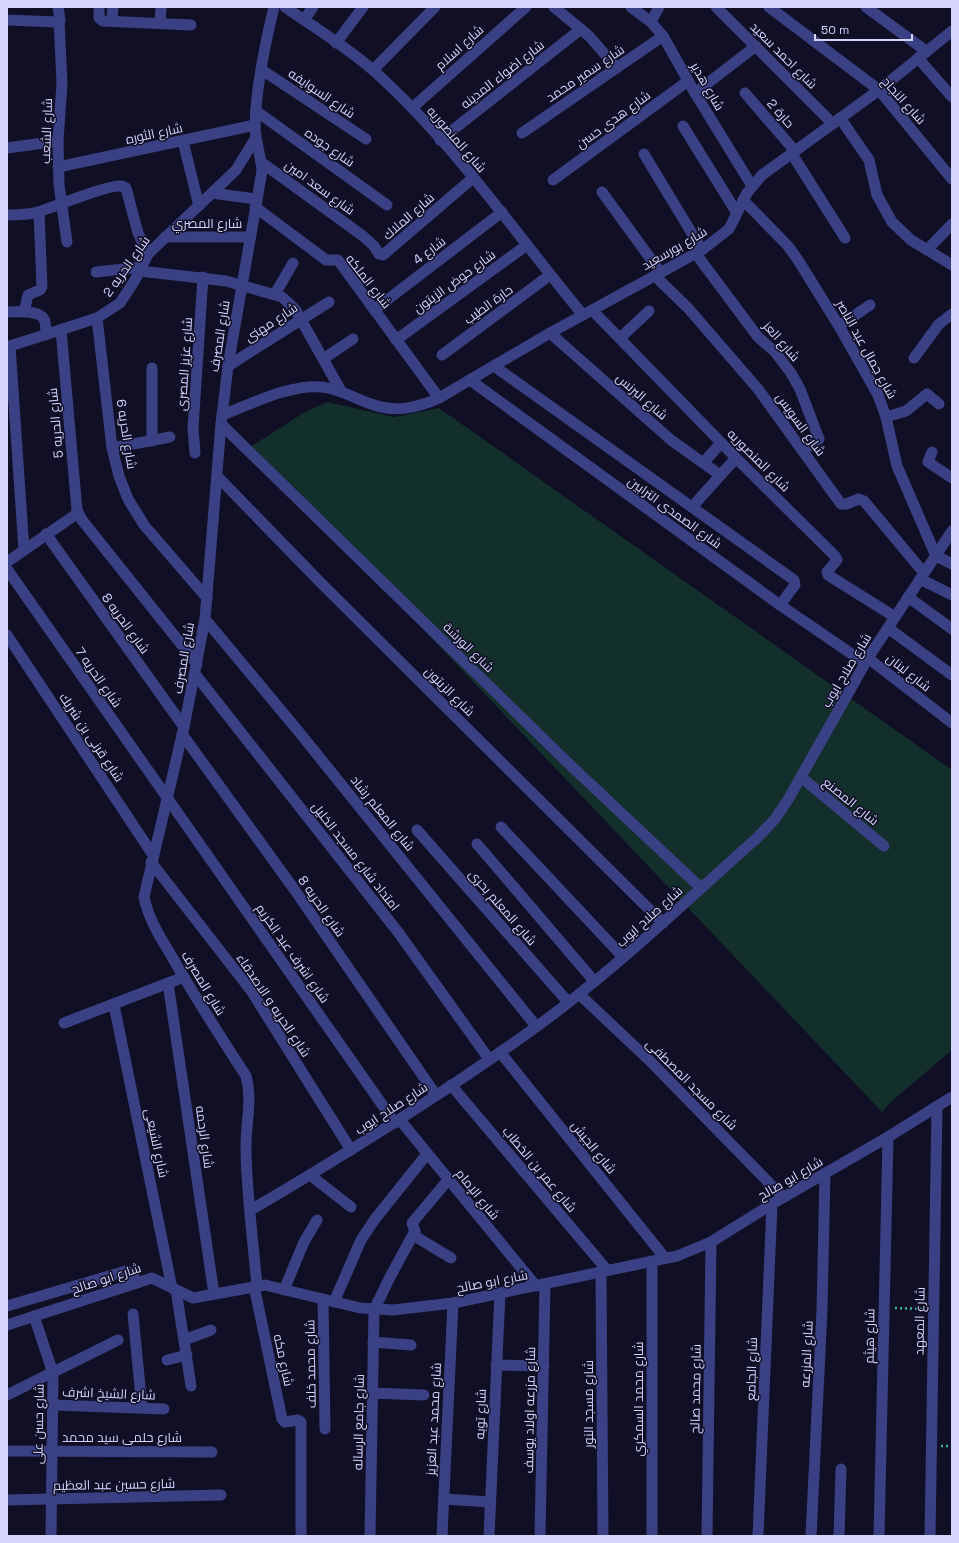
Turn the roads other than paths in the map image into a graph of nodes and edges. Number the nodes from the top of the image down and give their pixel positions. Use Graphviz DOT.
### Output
graph roads {
  1 [pos="58,7"];
  2 [pos="99,7"];
  3 [pos="113,7"];
  4 [pos="161,7"];
  5 [pos="274,7"];
  6 [pos="285,7"];
  7 [pos="313,7"];
  8 [pos="363,7"];
  9 [pos="435,7"];
  10 [pos="526,7"];
  11 [pos="554,7"];
  12 [pos="631,7"];
  13 [pos="659,7"];
  14 [pos="716,7"];
  15 [pos="769,7"];
  16 [pos="866,7"];
  17 [pos="7,20"];
  18 [pos="304,20"];
  19 [pos="58,21"];
  20 [pos="112,21"];
  21 [pos="651,22"];
  22 [pos="160,23"];
  23 [pos="191,25"];
  24 [pos="581,29"];
  25 [pos="952,31"];
  26 [pos="663,36"];
  27 [pos="336,43"];
  28 [pos="756,46"];
  29 [pos="922,55"];
  30 [pos="617,68"];
  31 [pos="262,70"];
  32 [pos="373,70"];
  33 [pos="688,81"];
  34 [pos="879,90"];
  35 [pos="695,93"];
  36 [pos="745,94"];
  37 [pos="952,97"];
  38 [pos="412,108"];
  39 [pos="256,112"];
  40 [pos="836,121"];
  41 [pos="255,125"];
  42 [pos="683,126"];
  43 [pos="522,133"];
  44 [pos="255,139"];
  45 [pos="366,139"];
  46 [pos="440,140"];
  47 [pos="58,141"];
  48 [pos="183,141"];
  49 [pos="7,148"];
  50 [pos="793,152"];
  51 [pos="644,154"];
  52 [pos="261,162"];
  53 [pos="58,167"];
  54 [pos="473,178"];
  55 [pos="952,179"];
  56 [pos="553,180"];
  57 [pos="752,186"];
  58 [pos="602,192"];
  59 [pos="212,193"];
  60 [pos="743,200"];
  61 [pos="61,203"];
  62 [pos="255,203"];
  63 [pos="387,205"];
  64 [pos="199,206"];
  65 [pos="39,212"];
  66 [pos="502,212"];
  67 [pos="738,213"];
  68 [pos="7,214"];
  69 [pos="952,224"];
  70 [pos="363,236"];
  71 [pos="165,237"];
  72 [pos="250,237"];
  73 [pos="845,238"];
  74 [pos="68,242"];
  75 [pos="527,245"];
  76 [pos="927,250"];
  77 [pos="699,252"];
  78 [pos="148,254"];
  79 [pos="294,263"];
  80 [pos="952,265"];
  81 [pos="141,269"];
  82 [pos="96,272"];
  83 [pos="658,274"];
  84 [pos="550,275"];
  85 [pos="203,277"];
  86 [pos="242,285"];
  87 [pos="275,294"];
  88 [pos="329,302"];
  89 [pos="870,305"];
  90 [pos="374,310"];
  91 [pos="649,311"];
  92 [pos="7,312"];
  93 [pos="24,312"];
  94 [pos="587,313"];
  95 [pos="952,314"];
  96 [pos="97,318"];
  97 [pos="301,319"];
  98 [pos="839,326"];
  99 [pos="61,330"];
  100 [pos="550,334"];
  101 [pos="46,335"];
  102 [pos="620,338"];
  103 [pos="353,339"];
  104 [pos="396,340"];
  105 [pos="8,347"];
  106 [pos="442,354"];
  107 [pos="914,358"];
  108 [pos="323,359"];
  109 [pos="228,366"];
  110 [pos="494,366"];
  111 [pos="152,368"];
  112 [pos="470,380"];
  113 [pos="340,391"];
  114 [pos="439,398"];
  115 [pos="939,404"];
  116 [pos="886,417"];
  117 [pos="222,420"];
  118 [pos="170,437"];
  119 [pos="152,441"];
  120 [pos="722,443"];
  121 [pos="112,448"];
  122 [pos="803,450"];
  123 [pos="195,452"];
  124 [pos="932,452"];
  125 [pos="736,458"];
  126 [pos="703,463"];
  127 [pos="720,475"];
  128 [pos="218,477"];
  129 [pos="952,478"];
  130 [pos="692,507"];
  131 [pos="78,513"];
  132 [pos="952,531"];
  133 [pos="46,534"];
  134 [pos="24,550"];
  135 [pos="936,556"];
  136 [pos="7,562"];
  137 [pos="952,564"];
  138 [pos="7,569"];
  139 [pos="922,576"];
  140 [pos="952,595"];
  141 [pos="908,597"];
  142 [pos="206,598"];
  143 [pos="780,605"];
  144 [pos="895,617"];
  145 [pos="205,620"];
  146 [pos="888,628"];
  147 [pos="952,629"];
  148 [pos="7,635"];
  149 [pos="867,661"];
  150 [pos="196,669"];
  151 [pos="952,675"];
  152 [pos="952,723"];
  153 [pos="183,731"];
  154 [pos="801,778"];
  155 [pos="168,800"];
  156 [pos="501,827"];
  157 [pos="417,830"];
  158 [pos="477,844"];
  159 [pos="884,846"];
  160 [pos="152,858"];
  161 [pos="701,888"];
  162 [pos="663,924"];
  163 [pos="623,957"];
  164 [pos="184,977"];
  165 [pos="594,981"];
  166 [pos="168,983"];
  167 [pos="579,994"];
  168 [pos="568,1002"];
  169 [pos="114,1005"];
  170 [pos="64,1023"];
  171 [pos="536,1026"];
  172 [pos="500,1052"];
  173 [pos="489,1060"];
  174 [pos="451,1085"];
  175 [pos="436,1095"];
  176 [pos="952,1097"];
  177 [pos="937,1106"];
  178 [pos="397,1121"];
  179 [pos="888,1137"];
  180 [pos="351,1150"];
  181 [pos="428,1154"];
  182 [pos="825,1173"];
  183 [pos="310,1175"];
  184 [pos="448,1180"];
  185 [pos="783,1197"];
  186 [pos="772,1204"];
  187 [pos="351,1207"];
  188 [pos="251,1210"];
  189 [pos="317,1220"];
  190 [pos="413,1235"];
  191 [pos="711,1242"];
  192 [pos="451,1258"];
  193 [pos="665,1258"];
  194 [pos="652,1262"];
  195 [pos="604,1271"];
  196 [pos="137,1283"];
  197 [pos="540,1285"];
  198 [pos="255,1286"];
  199 [pos="174,1289"];
  200 [pos="284,1290"];
  201 [pos="500,1293"];
  202 [pos="214,1294"];
  203 [pos="329,1300"];
  204 [pos="453,1303"];
  205 [pos="7,1306"];
  206 [pos="374,1310"];
  207 [pos="133,1314"];
  208 [pos="34,1316"];
  209 [pos="7,1325"];
  210 [pos="211,1330"];
  211 [pos="118,1340"];
  212 [pos="184,1340"];
  213 [pos="373,1342"];
  214 [pos="411,1345"];
  215 [pos="187,1356"];
  216 [pos="168,1360"];
  217 [pos="496,1365"];
  218 [pos="544,1366"];
  219 [pos="53,1373"];
  220 [pos="192,1386"];
  221 [pos="372,1393"];
  222 [pos="7,1395"];
  223 [pos="424,1395"];
  224 [pos="53,1404"];
  225 [pos="142,1408"];
  226 [pos="164,1409"];
  227 [pos="325,1429"];
  228 [pos="7,1451"];
  229 [pos="52,1451"];
  230 [pos="212,1452"];
  231 [pos="841,1469"];
  232 [pos="221,1496"];
  233 [pos="52,1499"];
  234 [pos="444,1499"];
  235 [pos="7,1500"];
  236 [pos="490,1502"];
  237 [pos="51,1536"];
  238 [pos="301,1536"];
  239 [pos="370,1536"];
  240 [pos="442,1536"];
  241 [pos="489,1536"];
  242 [pos="540,1536"];
  243 [pos="603,1536"];
  244 [pos="652,1536"];
  245 [pos="706,1536"];
  246 [pos="758,1536"];
  247 [pos="811,1536"];
  248 [pos="838,1536"];
  249 [pos="879,1536"];
  250 [pos="930,1536"];
  1 -- 19 [label="street, شارع الشعب"];
  2 -- 20 [label="street"];
  3 -- 20 [label="street"];
  4 -- 22 [label="street"];
  5 -- 31 [label="street, شارع المصرف"];
  6 -- 18 [label="street, شارع المنصوريه"];
  7 -- 18 [label="street"];
  8 -- 27 [label="street"];
  9 -- 32 [label="street"];
  10 -- 38 [label="street, شارع اسلام"];
  11 -- 24 [label="street"];
  12 -- 21 [label="street, شارع هدير"];
  13 -- 21 [label="street"];
  14 -- 28 [label="street, شارع احمد سعيد"];
  15 -- 34 [label="street, شارع النجاح"];
  16 -- 29 [label="street"];
  17 -- 19 [label="street"];
  18 -- 27 [label="street, شارع المنصوريه"];
  19 -- 47 [label="street, شارع الشعب"];
  20 -- 22 [label="street"];
  21 -- 26 [label="street, شارع هدير"];
  22 -- 23 [label="street"];
  24 -- 30 [label="street"];
  24 -- 46 [label="street, شارع اضواء المدينه"];
  25 -- 29 [label="street, شارع بورسعيد"];
  26 -- 30 [label="street, شارع سمير محمد"];
  26 -- 33 [label="street, شارع هدير"];
  27 -- 32 [label="street, شارع المنصوريه"];
  28 -- 35 [label="street"];
  28 -- 40 [label="street, شارع احمد سعيد"];
  29 -- 34 [label="street, شارع بورسعيد"];
  29 -- 37 [label="street"];
  30 -- 43 [label="street, شارع سمير محمد"];
  31 -- 39 [label="street, شارع المصرف"];
  31 -- 45 [label="street, شارع السوايفه"];
  32 -- 38 [label="street, شارع المنصوريه"];
  33 -- 35 [label="street, شارع هدير"];
  33 -- 56 [label="street, شارع هدى حسن"];
  34 -- 40 [label="street, شارع بورسعيد"];
  34 -- 55 [label="street, شارع النجاح"];
  35 -- 57 [label="street, شارع هدير"];
  36 -- 50 [label="street, حارة 2"];
  38 -- 46 [label="street, شارع المنصوريه"];
  39 -- 41 [label="street, شارع المصرف"];
  39 -- 63 [label="street, شارع جوده"];
  40 -- 50 [label="street, شارع بورسعيد"];
  40 -- 76 [label="street, شارع احمد سعيد"];
  41 -- 44 [label="street, شارع المصرف"];
  41 -- 48 [label="street, شارع الثوره"];
  42 -- 67 [label="street"];
  44 -- 52 [label="street, شارع المصرف"];
  44 -- 59 [label="street, شارع الحريه 2"];
  46 -- 54 [label="street, شارع المنصوريه"];
  47 -- 49 [label="street"];
  47 -- 53 [label="street, شارع الشعب"];
  48 -- 53 [label="street, شارع الثوره"];
  48 -- 64 [label="street"];
  50 -- 57 [label="street, شارع بورسعيد"];
  50 -- 73 [label="street, حارة 2"];
  51 -- 77 [label="street, شارع العز"];
  52 -- 62 [label="street, شارع المصرف"];
  52 -- 70 [label="street, شارع سعد امين"];
  53 -- 61 [label="street, شارع الشعب"];
  54 -- 66 [label="street, شارع المنصوريه"];
  54 -- 70 [label="street, شارع الملاك"];
  57 -- 60 [label="street, شارع بورسعيد"];
  58 -- 83 [label="street, شارع السويس"];
  59 -- 62 [label="street"];
  59 -- 64 [label="street, شارع الحريه 2"];
  60 -- 67 [label="street, شارع بورسعيد"];
  60 -- 98 [label="street, شارع جمال عبد الناصر"];
  61 -- 65 [label="street"];
  61 -- 74 [label="street, شارع الشعب"];
  61 -- 78 [label="street"];
  62 -- 72 [label="street, شارع المصرف"];
  62 -- 90 [label="street, شارع الملكه"];
  64 -- 71 [label="street, شارع الحريه 2"];
  65 -- 68 [label="street"];
  65 -- 93 [label="street"];
  66 -- 75 [label="street, شارع المنصوريه"];
  66 -- 90 [label="street, شارع 4"];
  67 -- 77 [label="street, شارع بورسعيد"];
  69 -- 76 [label="street"];
  71 -- 72 [label="street, شارع المصري"];
  71 -- 78 [label="street, شارع الحريه 2"];
  72 -- 86 [label="street, شارع المصرف"];
  75 -- 84 [label="street, شارع المنصوريه"];
  75 -- 104 [label="street, شارع حوض الزيتون"];
  76 -- 80 [label="street, شارع احمد سعيد"];
  77 -- 83 [label="street, شارع بورسعيد"];
  77 -- 122 [label="street, شارع العز"];
  78 -- 81 [label="street, شارع الحريه 2"];
  79 -- 87 [label="street"];
  81 -- 82 [label="street"];
  81 -- 85 [label="street"];
  81 -- 96 [label="street, شارع الحريه 2"];
  83 -- 94 [label="street, شارع بورسعيد"];
  83 -- 122 [label="street, شارع السويس"];
  84 -- 94 [label="street, شارع المنصوريه"];
  84 -- 106 [label="street, حارة الطيب"];
  85 -- 86 [label="street"];
  85 -- 123 [label="street, شارع عزيز المصرى"];
  86 -- 87 [label="street"];
  86 -- 109 [label="street, شارع المصرف"];
  87 -- 97 [label="street"];
  88 -- 97 [label="street, شارع مهنى"];
  89 -- 98 [label="street"];
  90 -- 104 [label="street, شارع الملكه"];
  91 -- 102 [label="street"];
  92 -- 93 [label="street"];
  93 -- 101 [label="street"];
  94 -- 100 [label="street, شارع بورسعيد"];
  94 -- 102 [label="street, شارع المنصوريه"];
  95 -- 107 [label="street"];
  96 -- 99 [label="street, شارع الحريه 2"];
  96 -- 121 [label="street, شارع الحريه 6"];
  97 -- 108 [label="street"];
  97 -- 109 [label="street, شارع مهنى"];
  98 -- 116 [label="street, شارع جمال عبد الناصر"];
  99 -- 101 [label="street, شارع الحريه 2"];
  99 -- 131 [label="street, شارع الحريه 5"];
  100 -- 110 [label="street, شارع بورسعيد"];
  100 -- 126 [label="street, شارع البرنس"];
  101 -- 105 [label="street, شارع الحريه 2"];
  102 -- 120 [label="street, شارع المنصوريه"];
  103 -- 108 [label="street"];
  104 -- 114 [label="street, شارع الملكه"];
  105 -- 134 [label="street"];
  108 -- 113 [label="street"];
  109 -- 117 [label="street, شارع المصرف"];
  110 -- 112 [label="street, شارع بورسعيد"];
  110 -- 130 [label="street"];
  111 -- 119 [label="street"];
  112 -- 114 [label="street, شارع بورسعيد"];
  112 -- 143 [label="street, شارع الصمدى الترابين"];
  113 -- 114 [label="street, شارع بورسعيد"];
  113 -- 117 [label="street, شارع بورسعيد"];
  115 -- 116 [label="street"];
  116 -- 135 [label="street, شارع جمال عبد الناصر"];
  117 -- 128 [label="street, شارع المصرف"];
  117 -- 161 [label="street, شارع الورشة"];
  118 -- 119 [label="street"];
  119 -- 121 [label="street"];
  120 -- 125 [label="street, شارع المنصوريه"];
  120 -- 126 [label="street"];
  121 -- 142 [label="street, شارع الحريه 6"];
  122 -- 139 [label="street, شارع السويس"];
  124 -- 129 [label="street"];
  125 -- 127 [label="street"];
  125 -- 144 [label="street, شارع المنصوريه"];
  126 -- 127 [label="street, شارع البرنس"];
  127 -- 130 [label="street"];
  128 -- 142 [label="street, شارع المصرف"];
  128 -- 162 [label="street, شارع الزيتون"];
  130 -- 143 [label="street"];
  131 -- 133 [label="street"];
  131 -- 150 [label="street, امتداد شارع مسجد الخليل"];
  132 -- 135 [label="street, شارع صلاح ايوب"];
  133 -- 134 [label="street"];
  133 -- 153 [label="street, شارع الحريه 8"];
  134 -- 136 [label="street"];
  135 -- 137 [label="street"];
  135 -- 139 [label="street, شارع صلاح ايوب"];
  138 -- 155 [label="street, شارع الحريه 7"];
  139 -- 140 [label="street"];
  139 -- 141 [label="street, شارع صلاح ايوب"];
  141 -- 144 [label="street, شارع صلاح ايوب"];
  141 -- 147 [label="street"];
  142 -- 145 [label="street, شارع المصرف"];
  143 -- 149 [label="street, شارع الصمدى الترابين"];
  144 -- 146 [label="street, شارع صلاح ايوب"];
  145 -- 150 [label="street, شارع المصرف"];
  145 -- 171 [label="street, شارع المعلم رشاد"];
  146 -- 149 [label="street, شارع صلاح ايوب"];
  146 -- 151 [label="street"];
  148 -- 160 [label="street, شارع قرنى بن شريك"];
  149 -- 152 [label="street, شارع لبنان"];
  149 -- 154 [label="street, شارع صلاح ايوب"];
  150 -- 153 [label="street, شارع المصرف"];
  150 -- 173 [label="street, امتداد شارع مسجد الخليل"];
  153 -- 155 [label="street, شارع المصرف"];
  153 -- 175 [label="street, شارع الحريه 8"];
  154 -- 159 [label="street, شارع المصنع"];
  154 -- 161 [label="street, شارع صلاح ايوب"];
  155 -- 160 [label="street, شارع المصرف"];
  155 -- 178 [label="street, شارع اشرف عبد الكريم"];
  156 -- 163 [label="street"];
  157 -- 168 [label="street, شارع المعلم بحرى"];
  158 -- 165 [label="street"];
  160 -- 164 [label="street, شارع المصرف"];
  160 -- 180 [label="street, شارع الحريه و الاصدقاء"];
  161 -- 162 [label="street, شارع صلاح ايوب"];
  162 -- 163 [label="street, شارع صلاح ايوب"];
  163 -- 165 [label="street, شارع صلاح ايوب"];
  164 -- 166 [label="street"];
  164 -- 188 [label="street, شارع المصرف"];
  165 -- 167 [label="street, شارع صلاح ايوب"];
  166 -- 169 [label="street"];
  166 -- 202 [label="street, شارع الرحمه"];
  167 -- 168 [label="street, شارع صلاح ايوب"];
  167 -- 185 [label="street, شارع مسجد المصطفى"];
  168 -- 171 [label="street, شارع صلاح ايوب"];
  169 -- 170 [label="street"];
  169 -- 199 [label="street, شارع الشيعى"];
  171 -- 172 [label="street, شارع صلاح ايوب"];
  172 -- 173 [label="street, شارع صلاح ايوب"];
  172 -- 193 [label="street, شارع الجيش"];
  173 -- 174 [label="street, شارع صلاح ايوب"];
  174 -- 175 [label="street, شارع صلاح ايوب"];
  174 -- 195 [label="street, شارع عمر بن الخطاب"];
  175 -- 178 [label="street, شارع صلاح ايوب"];
  176 -- 177 [label="street, شارع ابو صالح"];
  177 -- 179 [label="street, شارع ابو صالح"];
  177 -- 250 [label="street, شارع المعهد"];
  178 -- 180 [label="street, شارع صلاح ايوب"];
  178 -- 181 [label="street, شارع الإمام"];
  179 -- 182 [label="street, شارع ابو صالح"];
  179 -- 249 [label="street, شارع هيثم"];
  180 -- 183 [label="street, شارع صلاح ايوب"];
  181 -- 184 [label="street, شارع الإمام"];
  181 -- 203 [label="street"];
  182 -- 185 [label="street, شارع ابو صالح"];
  182 -- 247 [label="street, شارع المزرعه"];
  183 -- 187 [label="street"];
  183 -- 188 [label="street, شارع صلاح ايوب"];
  184 -- 190 [label="street"];
  184 -- 197 [label="street, شارع الإمام"];
  185 -- 186 [label="street, شارع ابو صالح"];
  186 -- 191 [label="street, شارع ابو صالح"];
  186 -- 246 [label="street, شارع الجامع"];
  188 -- 198 [label="street, شارع المصرف"];
  189 -- 200 [label="street"];
  190 -- 192 [label="street"];
  190 -- 206 [label="street"];
  191 -- 193 [label="street, شارع ابو صالح"];
  191 -- 245 [label="street, شارع محمد صالح"];
  193 -- 194 [label="street, شارع ابو صالح"];
  194 -- 195 [label="street, شارع ابو صالح"];
  194 -- 244 [label="street, شارع محمد السمكري"];
  195 -- 197 [label="street, شارع ابو صالح"];
  195 -- 243 [label="street, شارع مسجد النور"];
  196 -- 199 [label="street, شارع ابو صالح"];
  196 -- 205 [label="street"];
  196 -- 208 [label="street, شارع ابو صالح"];
  197 -- 201 [label="street, شارع ابو صالح"];
  197 -- 218 [label="street, شارع مزرعه اولاد يوسف"];
  198 -- 200 [label="street, شارع ابو صالح"];
  198 -- 202 [label="street, شارع ابو صالح"];
  198 -- 238 [label="street, شارع مكه"];
  199 -- 202 [label="street, شارع ابو صالح"];
  199 -- 212 [label="street, شارع الشيعى"];
  200 -- 203 [label="street, شارع ابو صالح"];
  201 -- 204 [label="street, شارع ابو صالح"];
  201 -- 217 [label="street, شارع توبه"];
  203 -- 206 [label="street, شارع ابو صالح"];
  203 -- 227 [label="street, شارع محمد خلف"];
  204 -- 206 [label="street, شارع ابو صالح"];
  204 -- 234 [label="street, شارع محمد عبد العزيز"];
  206 -- 213 [label="street, شارع جامع الرساله"];
  207 -- 225 [label="street"];
  208 -- 209 [label="street, شارع ابو صالح"];
  208 -- 219 [label="street, شارع حسن على"];
  210 -- 212 [label="street"];
  211 -- 219 [label="street"];
  212 -- 215 [label="street, شارع الشيعى"];
  213 -- 214 [label="street"];
  213 -- 221 [label="street, شارع جامع الرساله"];
  215 -- 216 [label="street"];
  215 -- 220 [label="street, شارع الشيعى"];
  217 -- 218 [label="street"];
  217 -- 236 [label="street, شارع توبه"];
  218 -- 242 [label="street, شارع مزرعه اولاد يوسف"];
  219 -- 222 [label="street"];
  219 -- 224 [label="street, شارع حسن على"];
  221 -- 223 [label="street"];
  221 -- 239 [label="street, شارع جامع الرساله"];
  224 -- 225 [label="street, شارع الشيخ اشرف"];
  224 -- 229 [label="street, شارع حسن على"];
  225 -- 226 [label="street, شارع الشيخ اشرف"];
  228 -- 229 [label="street, شارع حلمى سيد محمد"];
  229 -- 230 [label="street, شارع حلمى سيد محمد"];
  229 -- 233 [label="street, شارع حسن على"];
  231 -- 248 [label="street"];
  232 -- 233 [label="street, شارع حسين عبد العظيم"];
  233 -- 235 [label="street, شارع حسين عبد العظيم"];
  233 -- 237 [label="street, شارع حسن على"];
  234 -- 236 [label="street"];
  234 -- 240 [label="street, شارع محمد عبد العزيز"];
  236 -- 241 [label="street, شارع توبه"];
}
